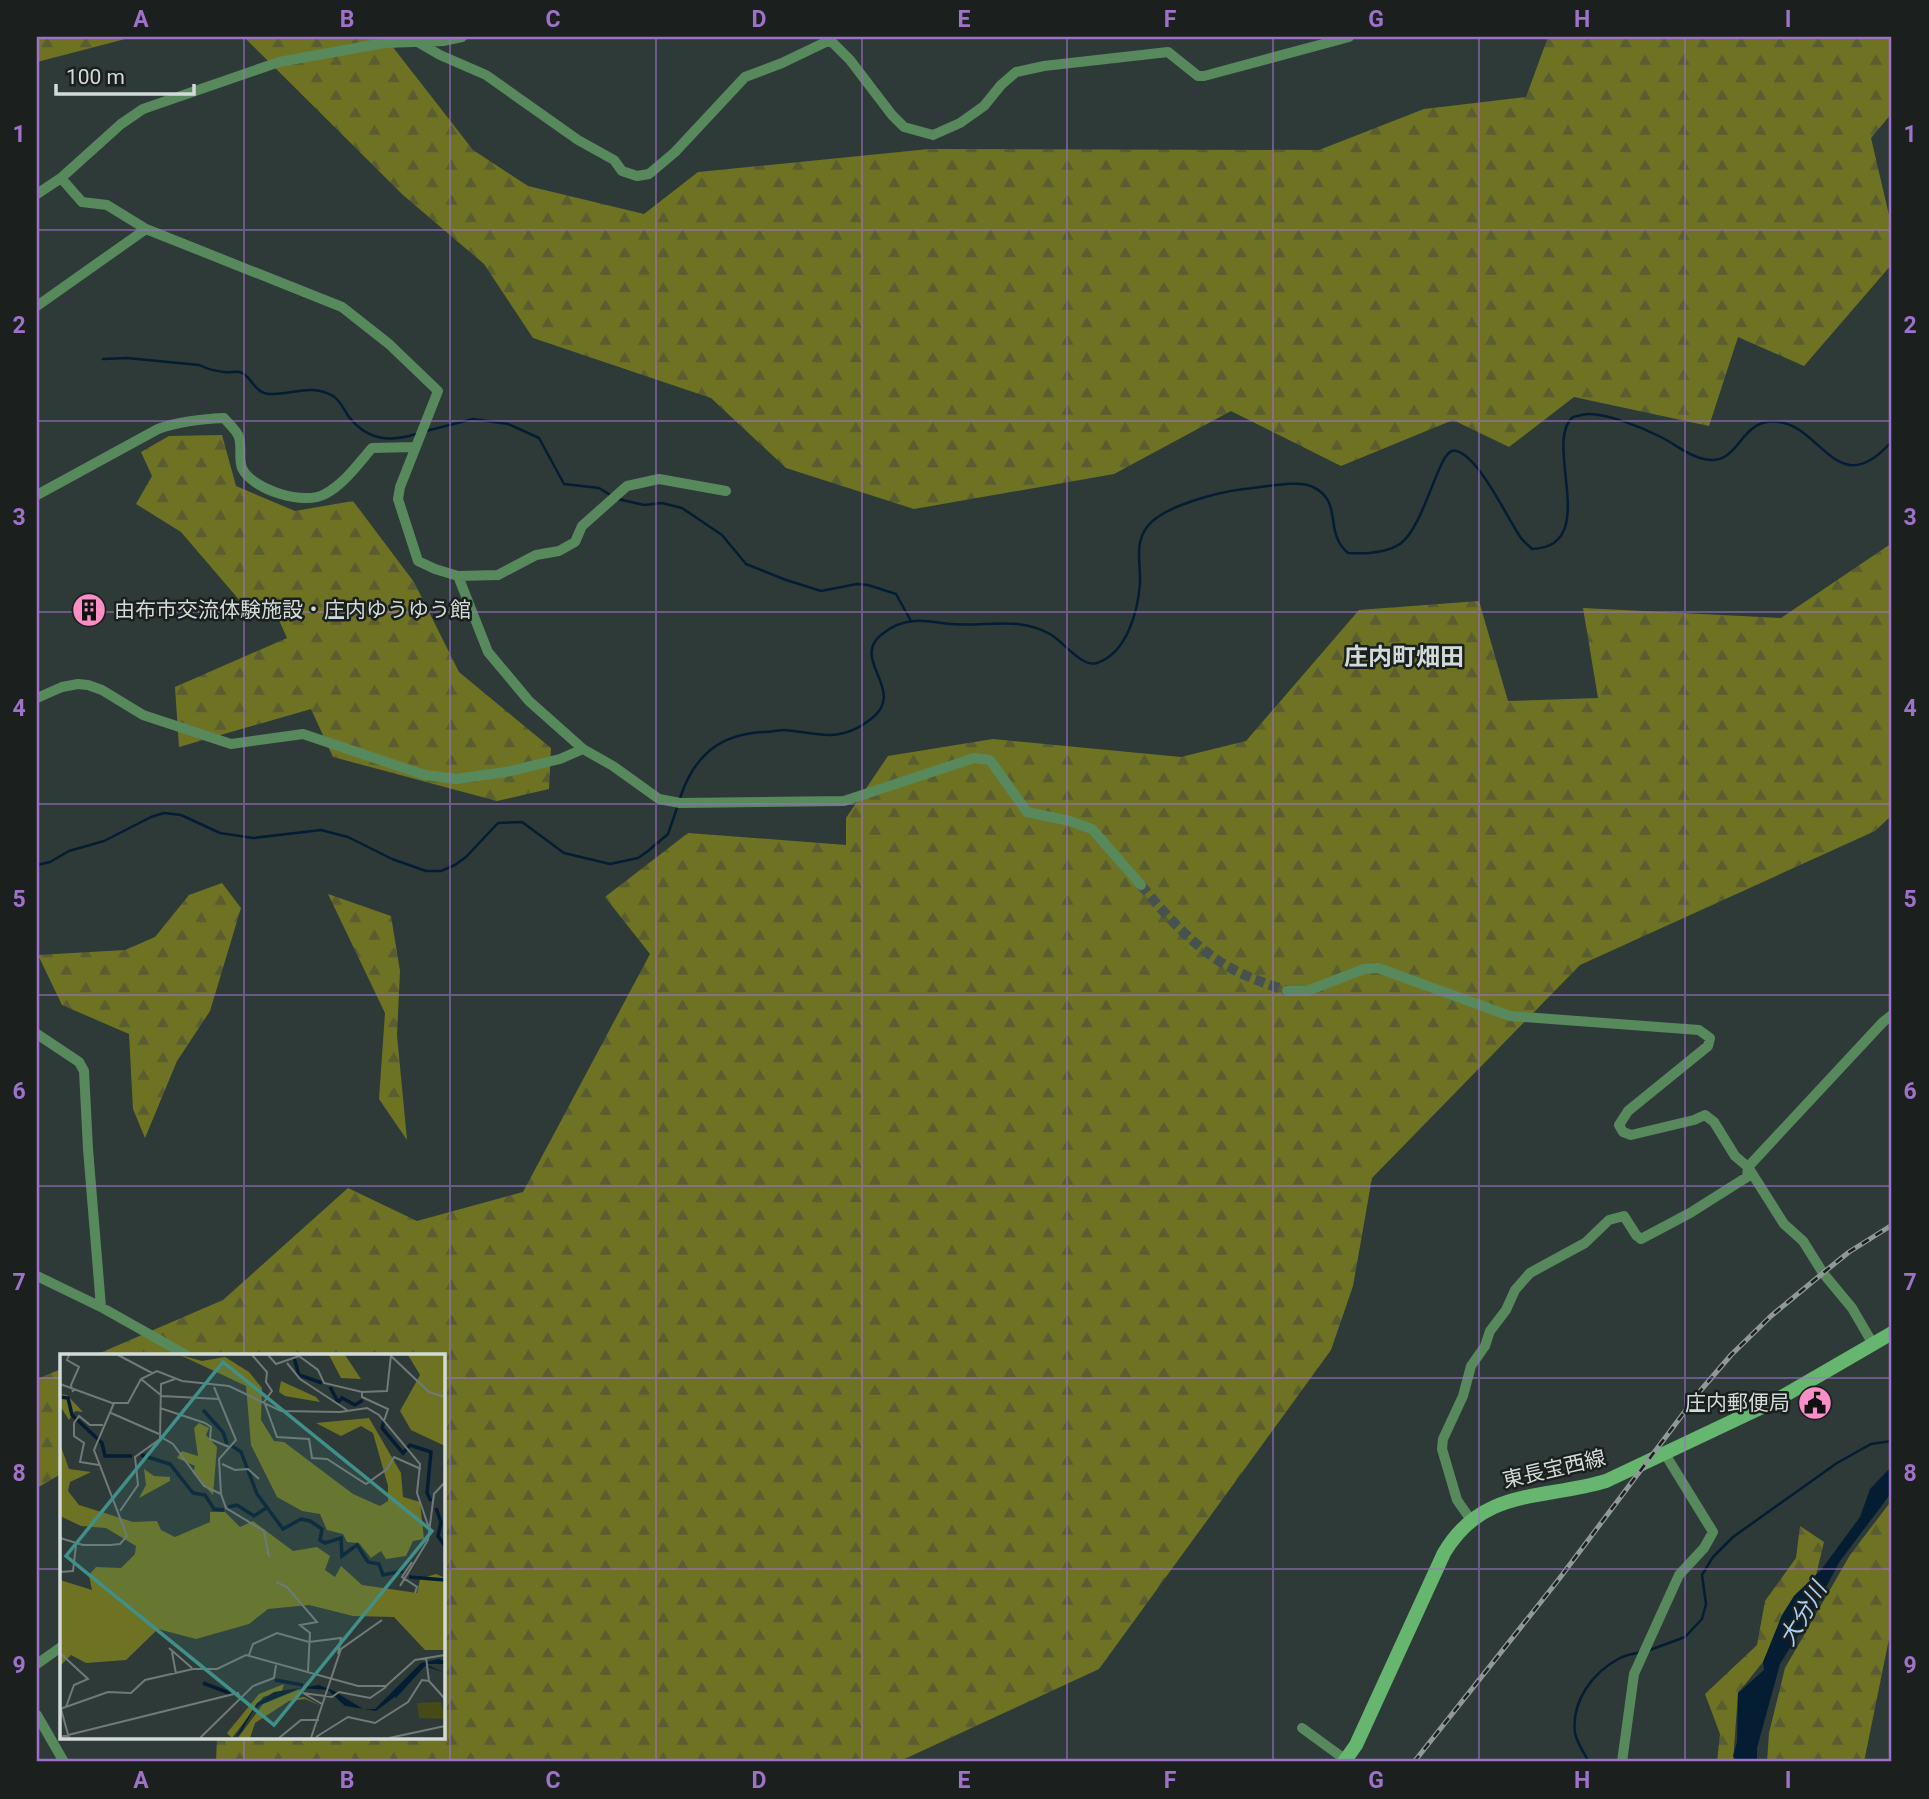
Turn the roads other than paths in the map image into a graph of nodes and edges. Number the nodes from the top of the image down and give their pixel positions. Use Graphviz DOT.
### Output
graph roads {
  1 [pos="462,37"];
  2 [pos="1349,37"];
  3 [pos="411,38"];
  4 [pos="61,178"];
  5 [pos="37,194"];
  6 [pos="146,229"];
  7 [pos="37,306"];
  8 [pos="416,447"];
  9 [pos="726,491"];
  10 [pos="37,495"];
  11 [pos="458,576"];
  12 [pos="37,698"];
  13 [pos="583,749"];
  14 [pos="1140,885"];
  15 [pos="1287,990"];
  16 [pos="1892,1015"];
  17 [pos="37,1034"];
  18 [pos="1748,1167"];
  19 [pos="37,1276"];
  20 [pos="101,1307"];
  21 [pos="1892,1333"];
  22 [pos="1873,1344"];
  23 [pos="184,1354"];
  24 [pos="1665,1454"];
  25 [pos="1471,1520"];
  26 [pos="60,1648"];
  27 [pos="37,1664"];
  28 [pos="37,1715"];
  29 [pos="1301,1728"];
  30 [pos="1345,1761"];
  31 [pos="64,1762"];
  32 [pos="1622,1762"];
  1 -- 3 [label="street"];
  2 -- 3 [label="street"];
  3 -- 4 [label="street"];
  4 -- 5 [label="street"];
  4 -- 6 [label="street"];
  6 -- 7 [label="street"];
  6 -- 8 [label="street"];
  8 -- 10 [label="street"];
  8 -- 11 [label="street"];
  9 -- 11 [label="street"];
  11 -- 13 [label="street"];
  12 -- 13 [label="street"];
  13 -- 14 [label="street"];
  15 -- 18 [label="street"];
  16 -- 18 [label="street"];
  17 -- 20 [label="street"];
  18 -- 22 [label="street"];
  18 -- 25 [label="street"];
  19 -- 20 [label="street"];
  20 -- 23 [label="street"];
  21 -- 22 [label="main road, 東長宝西線"];
  22 -- 24 [label="main road, 東長宝西線"];
  24 -- 25 [label="main road, 東長宝西線"];
  24 -- 32 [label="street"];
  25 -- 30 [label="main road, 東長宝西線"];
  26 -- 27 [label="street"];
  28 -- 31 [label="street"];
  29 -- 30 [label="street"];
}
